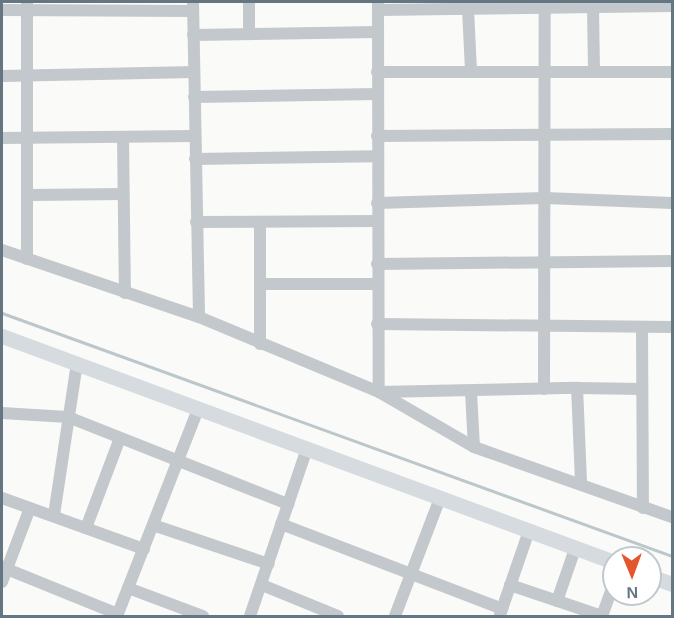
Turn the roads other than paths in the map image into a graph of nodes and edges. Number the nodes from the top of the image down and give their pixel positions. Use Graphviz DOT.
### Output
graph roads {
  1 [pos="249,2"];
  2 [pos="545,5"];
  3 [pos="27,6"];
  4 [pos="193,6"];
  5 [pos="378,6"];
  6 [pos="672,6"];
  7 [pos="593,7"];
  8 [pos="468,9"];
  9 [pos="2,10"];
  10 [pos="378,32"];
  11 [pos="249,34"];
  12 [pos="193,35"];
  13 [pos="471,70"];
  14 [pos="194,72"];
  15 [pos="377,72"];
  16 [pos="544,72"];
  17 [pos="594,72"];
  18 [pos="672,72"];
  19 [pos="28,75"];
  20 [pos="2,76"];
  21 [pos="378,94"];
  22 [pos="194,97"];
  23 [pos="672,134"];
  24 [pos="546,135"];
  25 [pos="195,136"];
  26 [pos="377,136"];
  27 [pos="123,137"];
  28 [pos="2,138"];
  29 [pos="30,138"];
  30 [pos="377,156"];
  31 [pos="195,159"];
  32 [pos="123,194"];
  33 [pos="29,195"];
  34 [pos="545,198"];
  35 [pos="377,203"];
  36 [pos="672,203"];
  37 [pos="377,220"];
  38 [pos="196,222"];
  39 [pos="260,222"];
  40 [pos="2,250"];
  41 [pos="27,259"];
  42 [pos="545,261"];
  43 [pos="672,261"];
  44 [pos="377,264"];
  45 [pos="261,284"];
  46 [pos="377,284"];
  47 [pos="125,293"];
  48 [pos="199,317"];
  49 [pos="377,324"];
  50 [pos="543,327"];
  51 [pos="672,327"];
  52 [pos="642,328"];
  53 [pos="2,336"];
  54 [pos="260,344"];
  55 [pos="77,363"];
  56 [pos="577,388"];
  57 [pos="544,389"];
  58 [pos="642,389"];
  59 [pos="471,392"];
  60 [pos="379,393"];
  61 [pos="198,409"];
  62 [pos="2,413"];
  63 [pos="68,417"];
  64 [pos="120,438"];
  65 [pos="474,447"];
  66 [pos="307,449"];
  67 [pos="178,462"];
  68 [pos="581,482"];
  69 [pos="2,498"];
  70 [pos="440,498"];
  71 [pos="288,504"];
  72 [pos="30,508"];
  73 [pos="643,508"];
  74 [pos="54,515"];
  75 [pos="672,517"];
  76 [pos="281,524"];
  77 [pos="153,525"];
  78 [pos="86,528"];
  79 [pos="529,531"];
  80 [pos="144,549"];
  81 [pos="575,549"];
  82 [pos="602,558"];
  83 [pos="269,564"];
  84 [pos="4,568"];
  85 [pos="410,575"];
  86 [pos="2,582"];
  87 [pos="262,585"];
  88 [pos="510,585"];
  89 [pos="128,588"];
  90 [pos="557,601"];
  91 [pos="501,613"];
  92 [pos="117,615"];
  93 [pos="203,616"];
  94 [pos="250,616"];
  95 [pos="338,616"];
  96 [pos="395,616"];
  97 [pos="602,616"];
  1 -- 11 [label="street"];
  2 -- 7 [label="street"];
  2 -- 8 [label="street"];
  2 -- 16 [label="street"];
  3 -- 4 [label="street"];
  3 -- 9 [label="street"];
  3 -- 19 [label="street"];
  4 -- 12 [label="street"];
  5 -- 8 [label="street"];
  5 -- 10 [label="street"];
  6 -- 7 [label="street"];
  7 -- 17 [label="street"];
  8 -- 13 [label="street"];
  10 -- 11 [label="street"];
  10 -- 15 [label="street"];
  11 -- 12 [label="street"];
  12 -- 14 [label="street"];
  13 -- 15 [label="street"];
  13 -- 16 [label="street"];
  14 -- 19 [label="street"];
  14 -- 22 [label="street"];
  15 -- 21 [label="street"];
  16 -- 17 [label="street"];
  16 -- 24 [label="street"];
  17 -- 18 [label="street"];
  19 -- 20 [label="street"];
  19 -- 29 [label="street"];
  21 -- 22 [label="street"];
  21 -- 26 [label="street"];
  22 -- 25 [label="street"];
  23 -- 24 [label="street"];
  24 -- 26 [label="street"];
  24 -- 34 [label="street"];
  25 -- 27 [label="street"];
  25 -- 31 [label="street"];
  26 -- 30 [label="street"];
  27 -- 29 [label="street"];
  27 -- 32 [label="street"];
  28 -- 29 [label="street"];
  29 -- 33 [label="street"];
  30 -- 31 [label="street"];
  30 -- 35 [label="street"];
  31 -- 38 [label="street"];
  32 -- 33 [label="street"];
  32 -- 47 [label="street"];
  33 -- 41 [label="street"];
  34 -- 35 [label="street"];
  34 -- 36 [label="street"];
  34 -- 42 [label="street"];
  35 -- 37 [label="street"];
  37 -- 39 [label="street"];
  37 -- 44 [label="street"];
  38 -- 39 [label="street"];
  38 -- 48 [label="street"];
  39 -- 45 [label="street"];
  40 -- 41 [label="street"];
  41 -- 47 [label="street"];
  42 -- 43 [label="street"];
  42 -- 44 [label="street"];
  42 -- 50 [label="street"];
  44 -- 46 [label="street"];
  45 -- 46 [label="street"];
  45 -- 54 [label="street"];
  46 -- 49 [label="street"];
  47 -- 48 [label="street"];
  48 -- 54 [label="street"];
  49 -- 50 [label="street"];
  49 -- 60 [label="street"];
  50 -- 52 [label="street"];
  50 -- 57 [label="street"];
  51 -- 52 [label="street"];
  52 -- 58 [label="street"];
  53 -- 55 [label="main road"];
  54 -- 60 [label="street"];
  55 -- 61 [label="main road"];
  55 -- 63 [label="street"];
  56 -- 57 [label="street"];
  56 -- 58 [label="street"];
  56 -- 68 [label="street"];
  57 -- 59 [label="street"];
  58 -- 73 [label="street"];
  59 -- 60 [label="street"];
  59 -- 65 [label="street"];
  60 -- 65 [label="street"];
  61 -- 66 [label="main road"];
  61 -- 67 [label="street"];
  62 -- 63 [label="street"];
  63 -- 64 [label="street"];
  63 -- 74 [label="street"];
  64 -- 67 [label="street"];
  64 -- 78 [label="street"];
  65 -- 68 [label="street"];
  66 -- 70 [label="main road"];
  66 -- 71 [label="street"];
  67 -- 71 [label="street"];
  67 -- 77 [label="street"];
  68 -- 73 [label="street"];
  69 -- 72 [label="street"];
  70 -- 79 [label="main road"];
  70 -- 85 [label="street"];
  71 -- 76 [label="street"];
  72 -- 74 [label="street"];
  72 -- 84 [label="street"];
  73 -- 75 [label="street"];
  74 -- 78 [label="street"];
  76 -- 83 [label="street"];
  76 -- 85 [label="street"];
  77 -- 80 [label="street"];
  77 -- 83 [label="street"];
  78 -- 80 [label="street"];
  79 -- 81 [label="main road"];
  79 -- 88 [label="street"];
  80 -- 89 [label="street"];
  81 -- 82 [label="main road"];
  81 -- 90 [label="street"];
  83 -- 87 [label="street"];
  84 -- 86 [label="street"];
  84 -- 92 [label="street"];
  85 -- 91 [label="street"];
  85 -- 96 [label="street"];
  87 -- 94 [label="street"];
  87 -- 95 [label="street"];
  88 -- 90 [label="street"];
  88 -- 91 [label="street"];
  89 -- 92 [label="street"];
  89 -- 93 [label="street"];
  90 -- 97 [label="street"];
}
